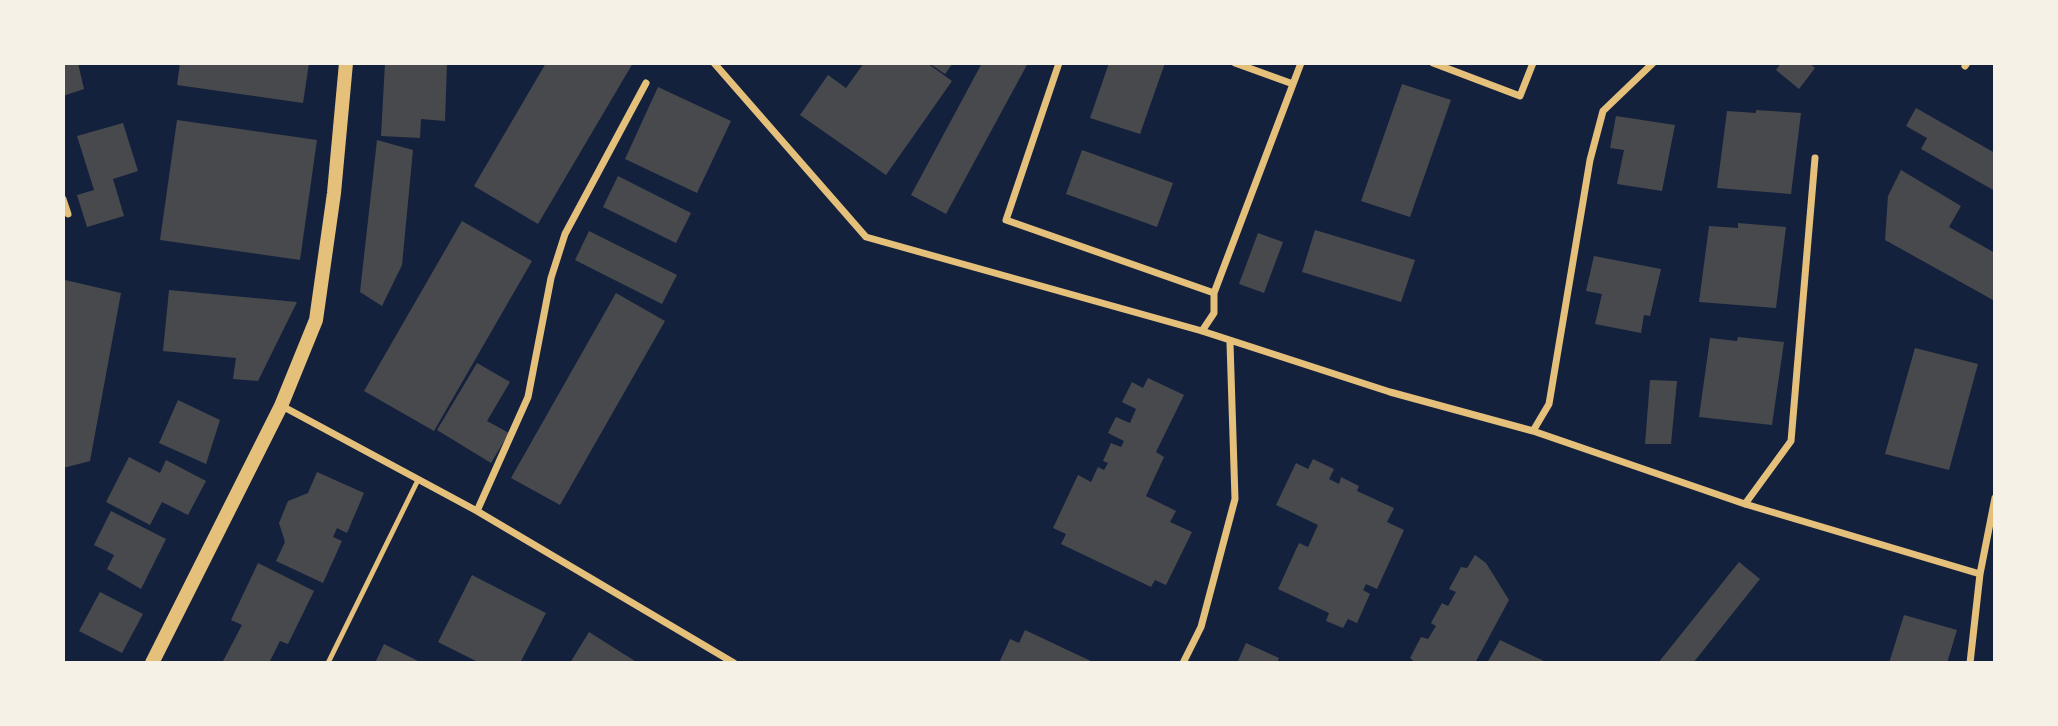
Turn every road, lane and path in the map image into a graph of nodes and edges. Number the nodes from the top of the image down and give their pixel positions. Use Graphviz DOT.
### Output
graph roads {
  1 [pos="346,63"];
  2 [pos="714,63"];
  3 [pos="1059,63"];
  4 [pos="1235,63"];
  5 [pos="1301,63"];
  6 [pos="1433,63"];
  7 [pos="1533,63"];
  8 [pos="1653,63"];
  9 [pos="646,83"];
  10 [pos="1293,84"];
  11 [pos="1815,158"];
  12 [pos="63,199"];
  13 [pos="68,214"];
  14 [pos="1214,293"];
  15 [pos="1202,331"];
  16 [pos="1230,343"];
  17 [pos="281,406"];
  18 [pos="1533,431"];
  19 [pos="418,480"];
  20 [pos="1995,498"];
  21 [pos="1745,503"];
  22 [pos="477,511"];
  23 [pos="1980,574"];
  24 [pos="152,663"];
  25 [pos="328,663"];
  26 [pos="734,663"];
  27 [pos="1183,663"];
  28 [pos="1970,663"];
  1 -- 17 [label="main road"];
  2 -- 15 [label="street"];
  3 -- 14 [label="street"];
  4 -- 10 [label="street"];
  5 -- 10 [label="street"];
  6 -- 7 [label="street"];
  8 -- 18 [label="street"];
  9 -- 22 [label="street"];
  10 -- 14 [label="street"];
  11 -- 21 [label="street"];
  12 -- 13 [label="street"];
  14 -- 15 [label="street"];
  15 -- 16 [label="street"];
  16 -- 18 [label="street"];
  16 -- 27 [label="street"];
  17 -- 19 [label="street"];
  17 -- 24 [label="main road"];
  18 -- 21 [label="street"];
  19 -- 22 [label="street"];
  19 -- 25 [label="lane"];
  20 -- 23 [label="street"];
  21 -- 23 [label="street"];
  22 -- 26 [label="street"];
  23 -- 28 [label="street"];
}
